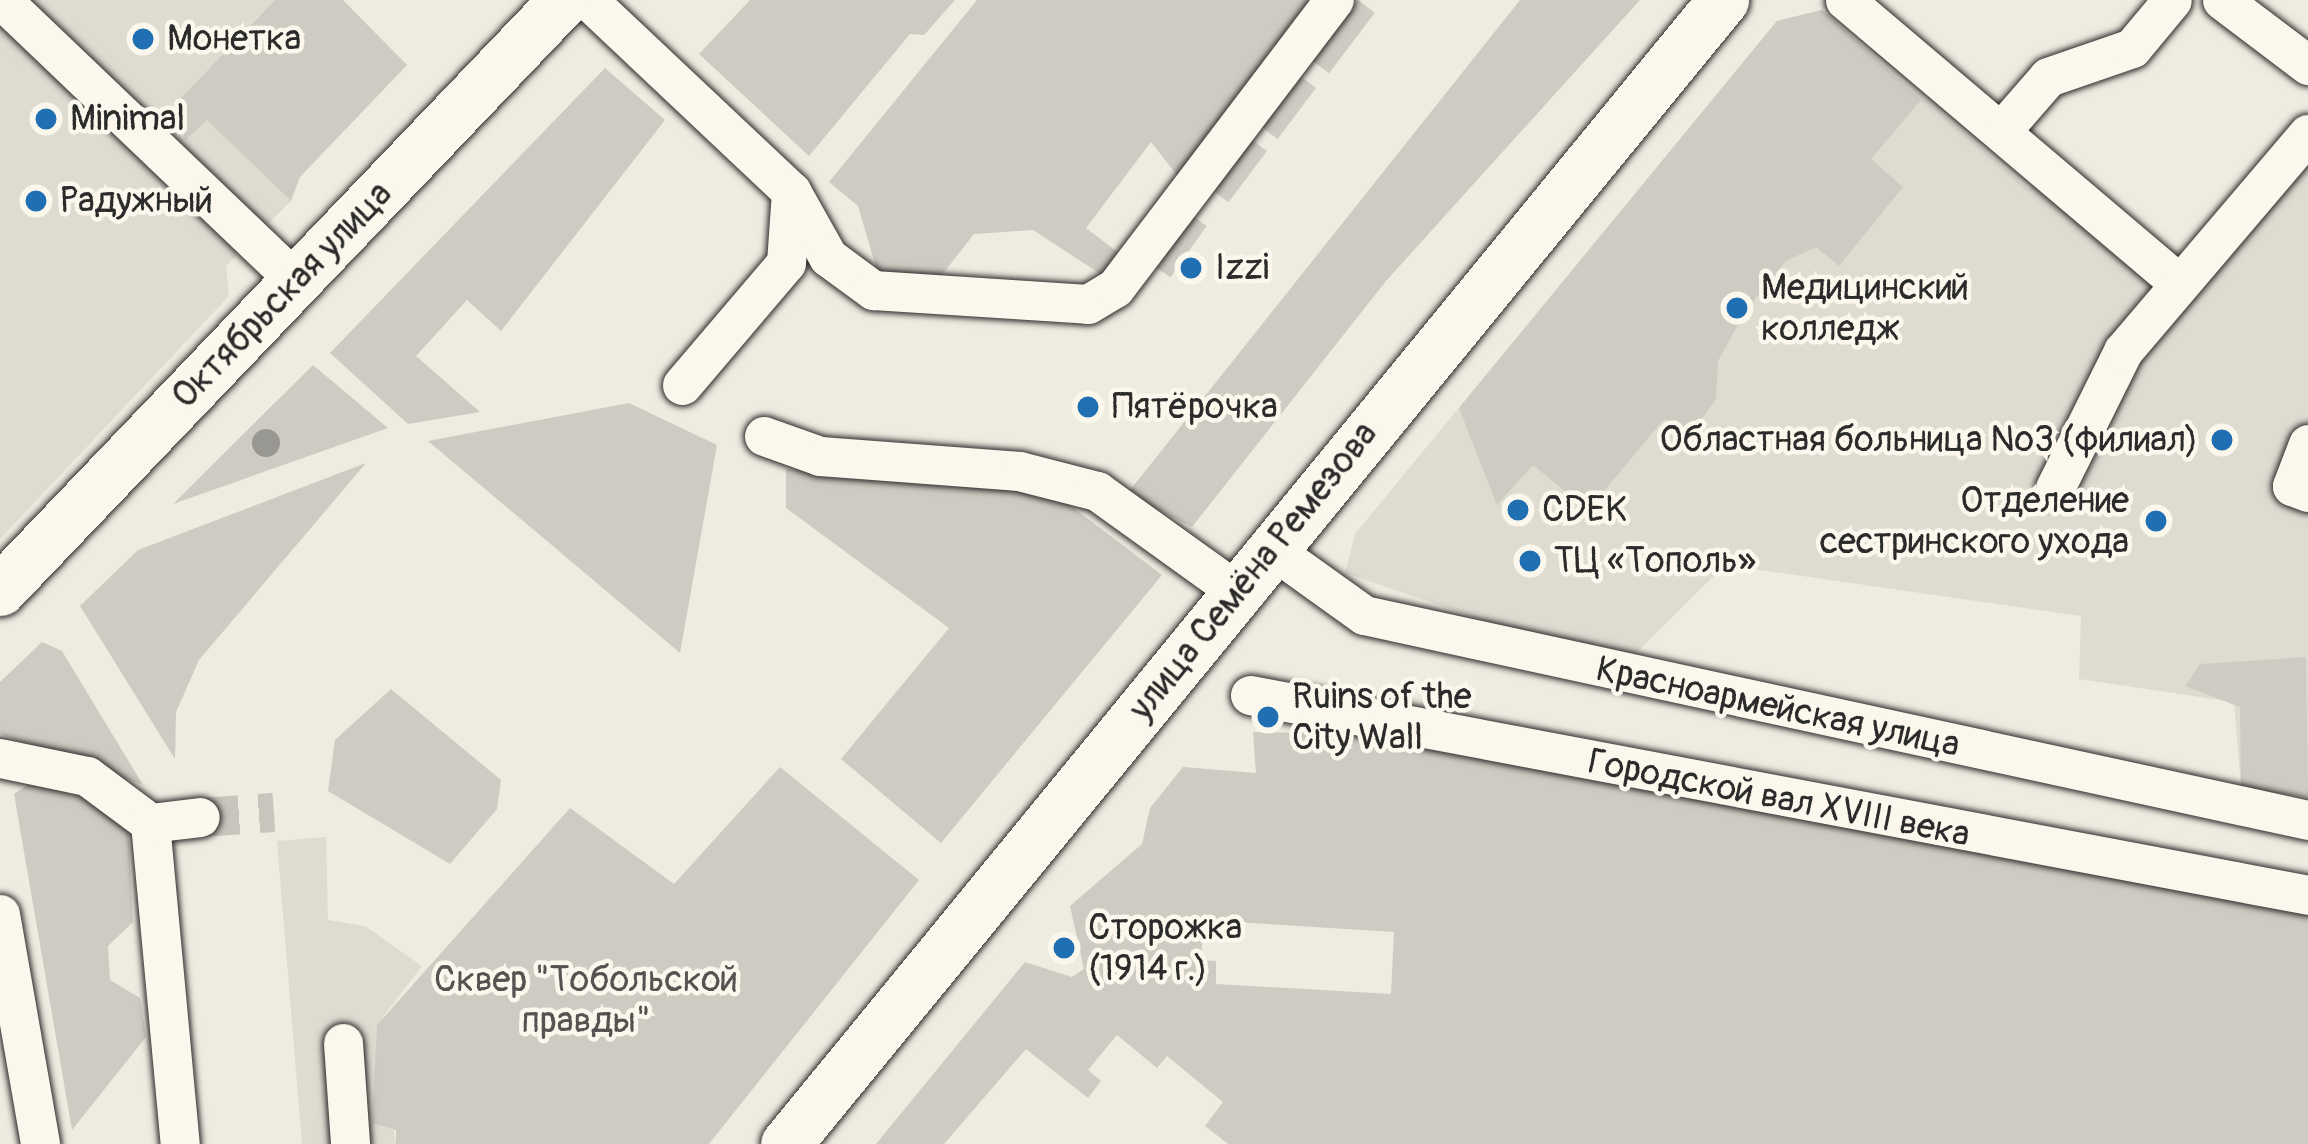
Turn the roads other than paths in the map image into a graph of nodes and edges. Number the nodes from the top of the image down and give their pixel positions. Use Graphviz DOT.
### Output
graph roads {
  1 [pos="2,0"];
  2 [pos="564,0"];
  3 [pos="588,0"];
  4 [pos="1334,0"];
  5 [pos="1846,0"];
  6 [pos="2172,0"];
  7 [pos="2222,0"];
  8 [pos="1715,2"];
  9 [pos="2308,65"];
  10 [pos="2002,130"];
  11 [pos="2308,134"];
  12 [pos="791,191"];
  13 [pos="828,257"];
  14 [pos="786,263"];
  15 [pos="296,281"];
  16 [pos="2176,282"];
  17 [pos="682,385"];
  18 [pos="764,436"];
  19 [pos="2308,444"];
  20 [pos="2056,488"];
  21 [pos="2308,492"];
  22 [pos="1269,547"];
  23 [pos="0,590"];
  24 [pos="1235,590"];
  25 [pos="1250,695"];
  26 [pos="0,758"];
  27 [pos="200,818"];
  28 [pos="2308,820"];
  29 [pos="150,823"];
  30 [pos="2308,895"];
  31 [pos="0,914"];
  32 [pos="343,1042"];
  33 [pos="40,1144"];
  34 [pos="180,1144"];
  35 [pos="350,1144"];
  36 [pos="786,1144"];
  1 -- 15 [label="street"];
  2 -- 15 [label="main road, Октябрьская улица"];
  3 -- 12 [label="street"];
  4 -- 13 [label="street"];
  5 -- 10 [label="street"];
  6 -- 10 [label="street"];
  7 -- 9 [label="street"];
  8 -- 22 [label="main road, улица Семёна Ремезова"];
  10 -- 16 [label="street"];
  11 -- 16 [label="street"];
  12 -- 13 [label="street"];
  12 -- 14 [label="street"];
  13 -- 14 [label="street"];
  14 -- 17 [label="street"];
  15 -- 23 [label="main road, Октябрьская улица"];
  16 -- 20 [label="street"];
  18 -- 24 [label="street"];
  19 -- 21 [label="street"];
  22 -- 24 [label="main road, улица Семёна Ремезова"];
  22 -- 28 [label="street, Красноармейская улица"];
  24 -- 36 [label="main road, улица Семёна Ремезова"];
  25 -- 30 [label="street, Городской вал XVIII века"];
  26 -- 29 [label="street"];
  27 -- 29 [label="street"];
  29 -- 34 [label="street"];
  31 -- 33 [label="street"];
  32 -- 35 [label="street"];
}
